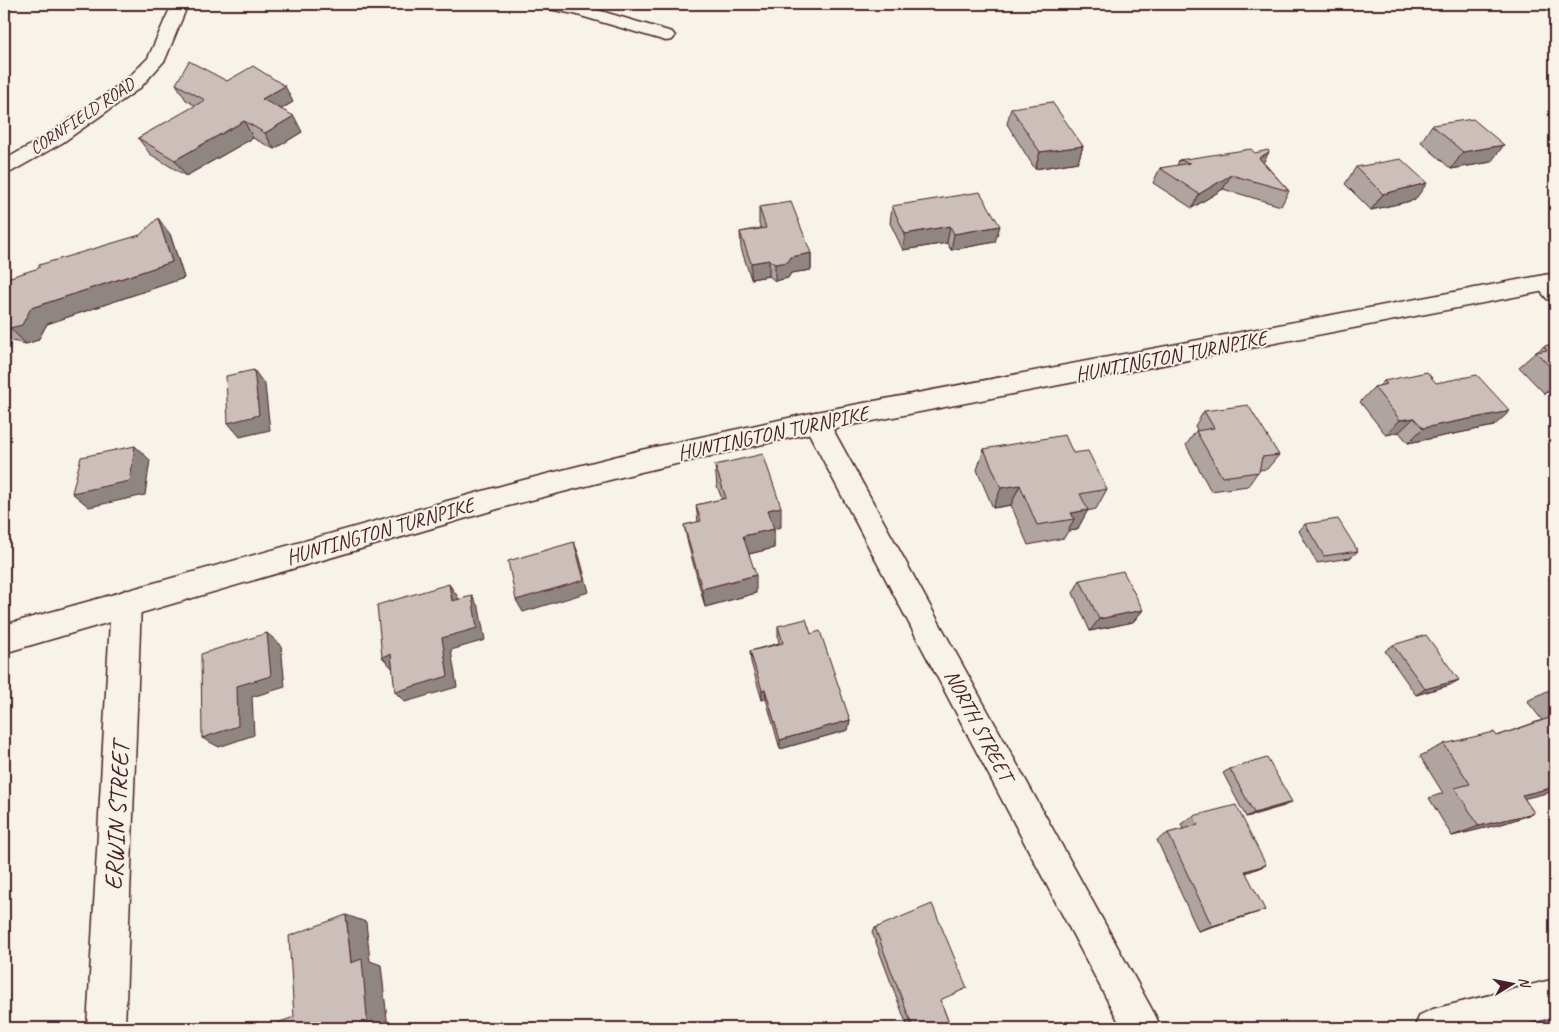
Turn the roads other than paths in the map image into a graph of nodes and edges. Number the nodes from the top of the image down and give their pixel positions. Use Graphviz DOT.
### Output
graph roads {
  1 [pos="180,4"];
  2 [pos="550,4"];
  3 [pos="666,36"];
  4 [pos="4,168"];
  5 [pos="1552,286"];
  6 [pos="816,422"];
  7 [pos="126,603"];
  8 [pos="4,639"];
  9 [pos="1555,998"];
  10 [pos="106,1028"];
  11 [pos="1142,1028"];
  12 [pos="1433,1028"];
  1 -- 4 [label="street, CORNFIELD ROAD"];
  2 -- 3 [label="street"];
  5 -- 6 [label="street, HUNTINGTON TURNPIKE"];
  6 -- 7 [label="street, HUNTINGTON TURNPIKE"];
  6 -- 11 [label="street, NORTH STREET"];
  7 -- 8 [label="street, HUNTINGTON TURNPIKE"];
  7 -- 10 [label="street, ERWIN STREET"];
  9 -- 12 [label="street"];
}
